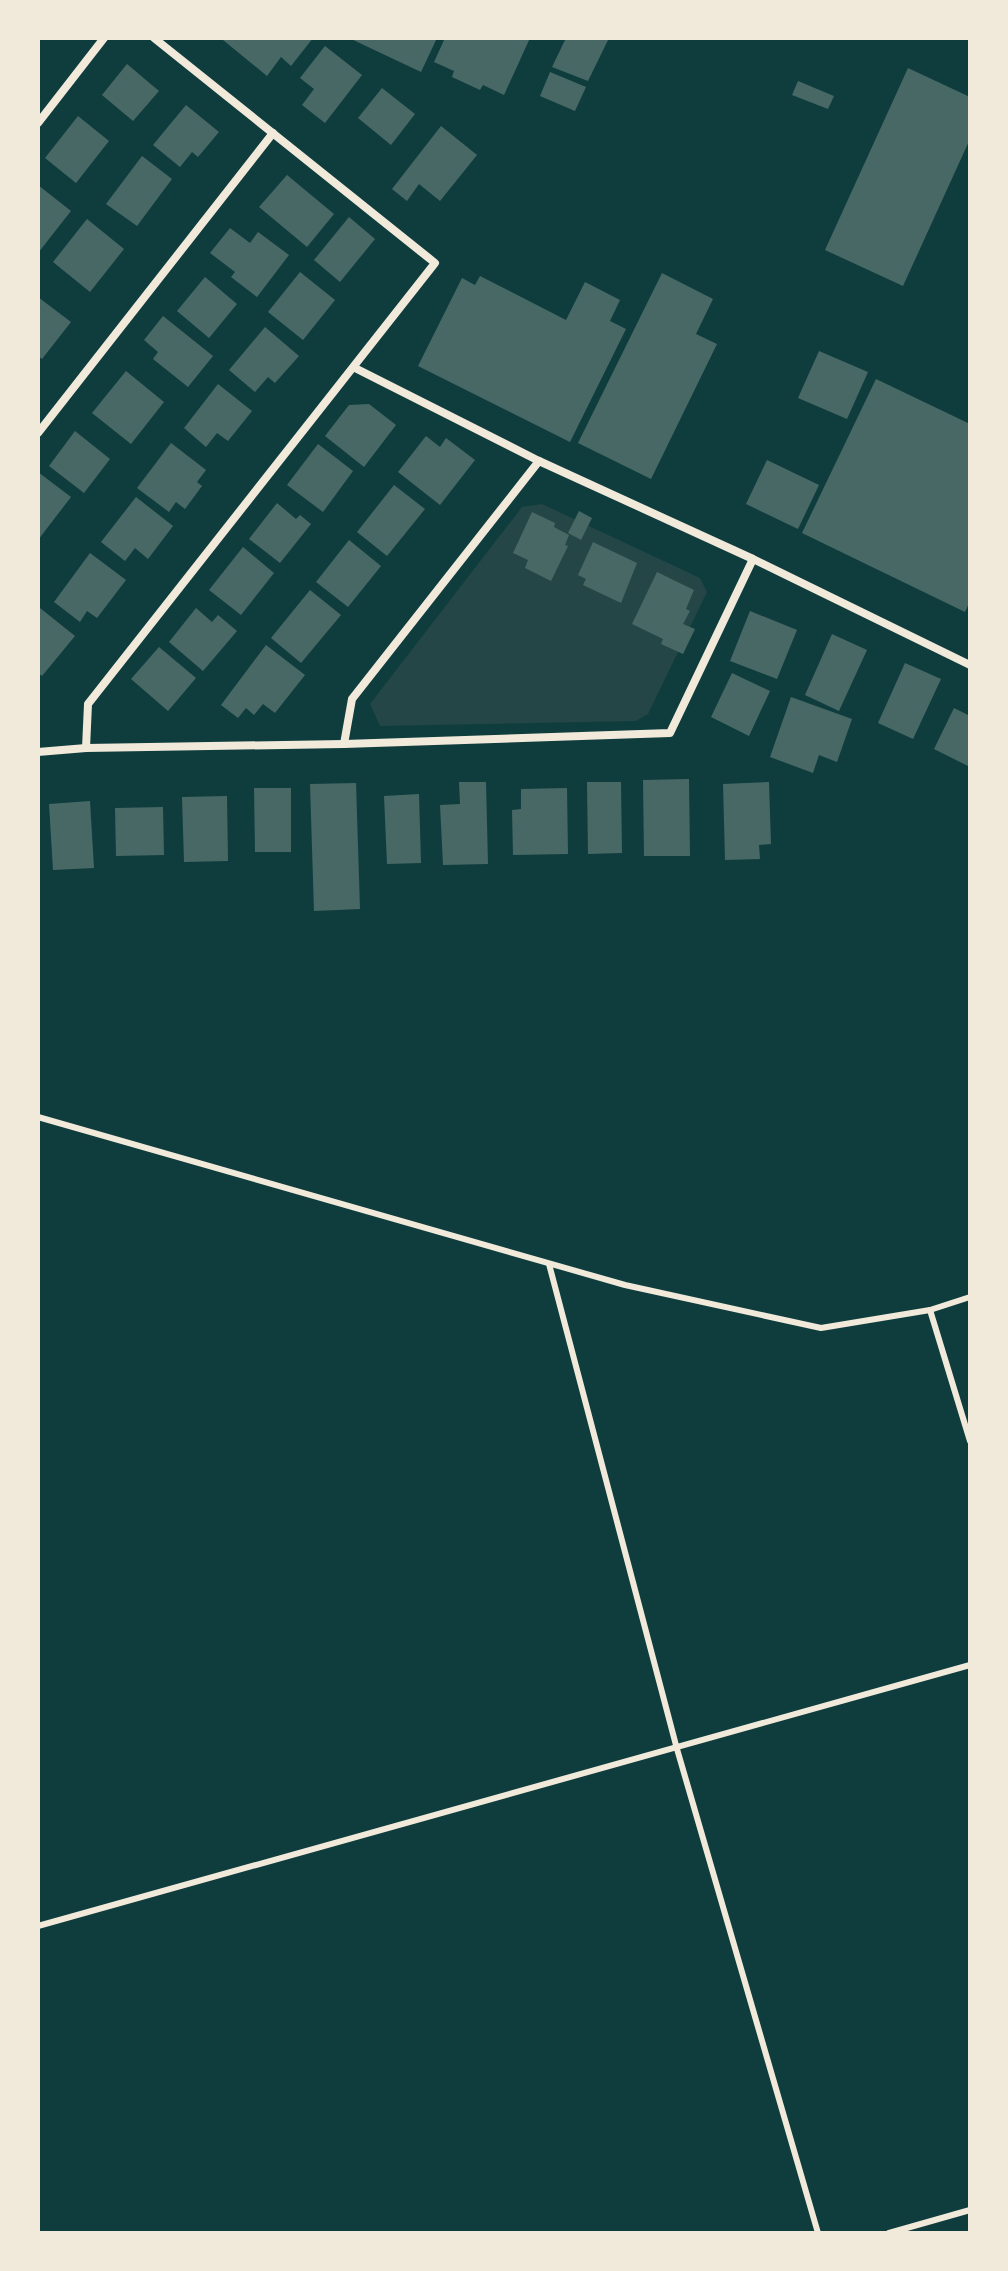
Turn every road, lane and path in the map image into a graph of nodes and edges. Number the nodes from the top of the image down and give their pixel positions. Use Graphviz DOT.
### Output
graph roads {
  1 [pos="104,38"];
  2 [pos="154,38"];
  3 [pos="38,123"];
  4 [pos="273,133"];
  5 [pos="355,368"];
  6 [pos="38,433"];
  7 [pos="539,461"];
  8 [pos="753,559"];
  9 [pos="970,665"];
  10 [pos="344,744"];
  11 [pos="86,748"];
  12 [pos="38,752"];
  13 [pos="38,1117"];
  14 [pos="549,1264"];
  15 [pos="970,1297"];
  16 [pos="930,1310"];
  17 [pos="970,1441"];
  18 [pos="970,1665"];
  19 [pos="677,1749"];
  20 [pos="38,1926"];
  21 [pos="970,2210"];
  22 [pos="818,2233"];
  23 [pos="889,2233"];
  1 -- 3 [label="street"];
  2 -- 4 [label="street"];
  4 -- 5 [label="street"];
  4 -- 6 [label="street"];
  5 -- 7 [label="street"];
  5 -- 11 [label="street"];
  7 -- 8 [label="street"];
  7 -- 10 [label="street"];
  8 -- 9 [label="street"];
  8 -- 10 [label="street"];
  10 -- 11 [label="street"];
  11 -- 12 [label="street"];
  13 -- 14 [label="lane"];
  14 -- 16 [label="lane"];
  14 -- 19 [label="lane"];
  15 -- 16 [label="lane"];
  16 -- 17 [label="lane"];
  18 -- 19 [label="lane"];
  19 -- 20 [label="lane"];
  19 -- 22 [label="lane"];
  21 -- 23 [label="lane"];
}
